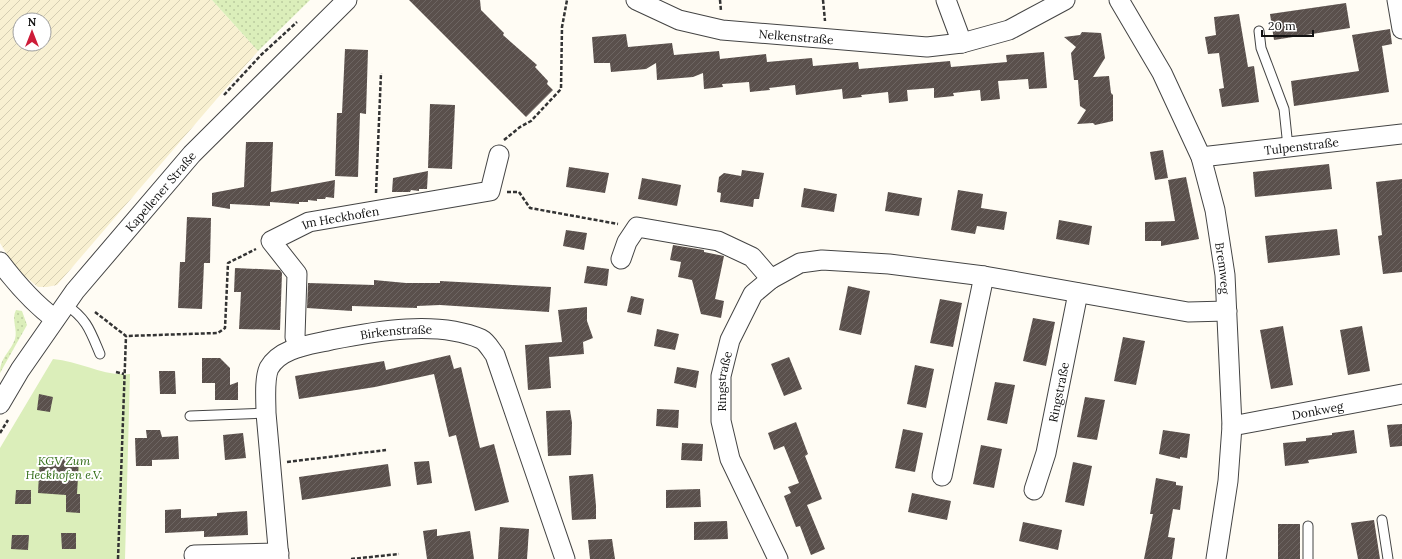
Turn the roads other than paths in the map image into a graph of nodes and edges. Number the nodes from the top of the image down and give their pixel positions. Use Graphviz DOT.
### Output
graph roads {
  1 [pos="347,0"];
  2 [pos="636,0"];
  3 [pos="946,0"];
  4 [pos="1065,0"];
  5 [pos="1118,0"];
  6 [pos="1397,0"];
  7 [pos="1402,29"];
  8 [pos="1259,31"];
  9 [pos="962,43"];
  10 [pos="1402,134"];
  11 [pos="1288,147"];
  12 [pos="499,155"];
  13 [pos="1200,157"];
  14 [pos="622,259"];
  15 [pos="0,262"];
  16 [pos="984,276"];
  17 [pos="772,279"];
  18 [pos="1078,293"];
  19 [pos="60,311"];
  20 [pos="1227,311"];
  21 [pos="299,347"];
  22 [pos="100,354"];
  23 [pos="1402,394"];
  24 [pos="0,404"];
  25 [pos="266,413"];
  26 [pos="190,416"];
  27 [pos="1232,426"];
  28 [pos="942,476"];
  29 [pos="1034,490"];
  30 [pos="1382,520"];
  31 [pos="1308,526"];
  32 [pos="194,555"];
  33 [pos="279,556"];
  34 [pos="564,559"];
  35 [pos="778,559"];
  36 [pos="1216,559"];
  37 [pos="1308,559"];
  38 [pos="1388,559"];
  1 -- 19 [label="street, Kapellener Straße"];
  2 -- 9 [label="street, Nelkenstraße"];
  3 -- 9 [label="street"];
  4 -- 9 [label="street, Nelkenstraße"];
  5 -- 13 [label="street, Bremweg"];
  6 -- 7 [label="street"];
  8 -- 11 [label="lane"];
  10 -- 11 [label="street, Tulpenstraße"];
  11 -- 13 [label="street, Tulpenstraße"];
  12 -- 21 [label="street, Im Heckhofen"];
  13 -- 20 [label="street, Bremweg"];
  14 -- 17 [label="street"];
  15 -- 19 [label="street"];
  16 -- 17 [label="street, Ringstraße"];
  16 -- 18 [label="street, Ringstraße"];
  16 -- 28 [label="street"];
  17 -- 35 [label="street, Ringstraße"];
  18 -- 20 [label="street, Ringstraße"];
  18 -- 29 [label="street, Ringstraße"];
  19 -- 22 [label="lane"];
  19 -- 24 [label="street, Kapellener Straße"];
  20 -- 27 [label="street, Bremweg"];
  21 -- 25 [label="street, Birkenstraße"];
  21 -- 34 [label="street, Birkenstraße"];
  23 -- 27 [label="street, Donkweg"];
  25 -- 26 [label="lane"];
  25 -- 33 [label="street, Birkenstraße"];
  27 -- 36 [label="street, Bremweg"];
  30 -- 38 [label="lane"];
  31 -- 37 [label="lane"];
  32 -- 33 [label="street, Birkenstraße"];
}
